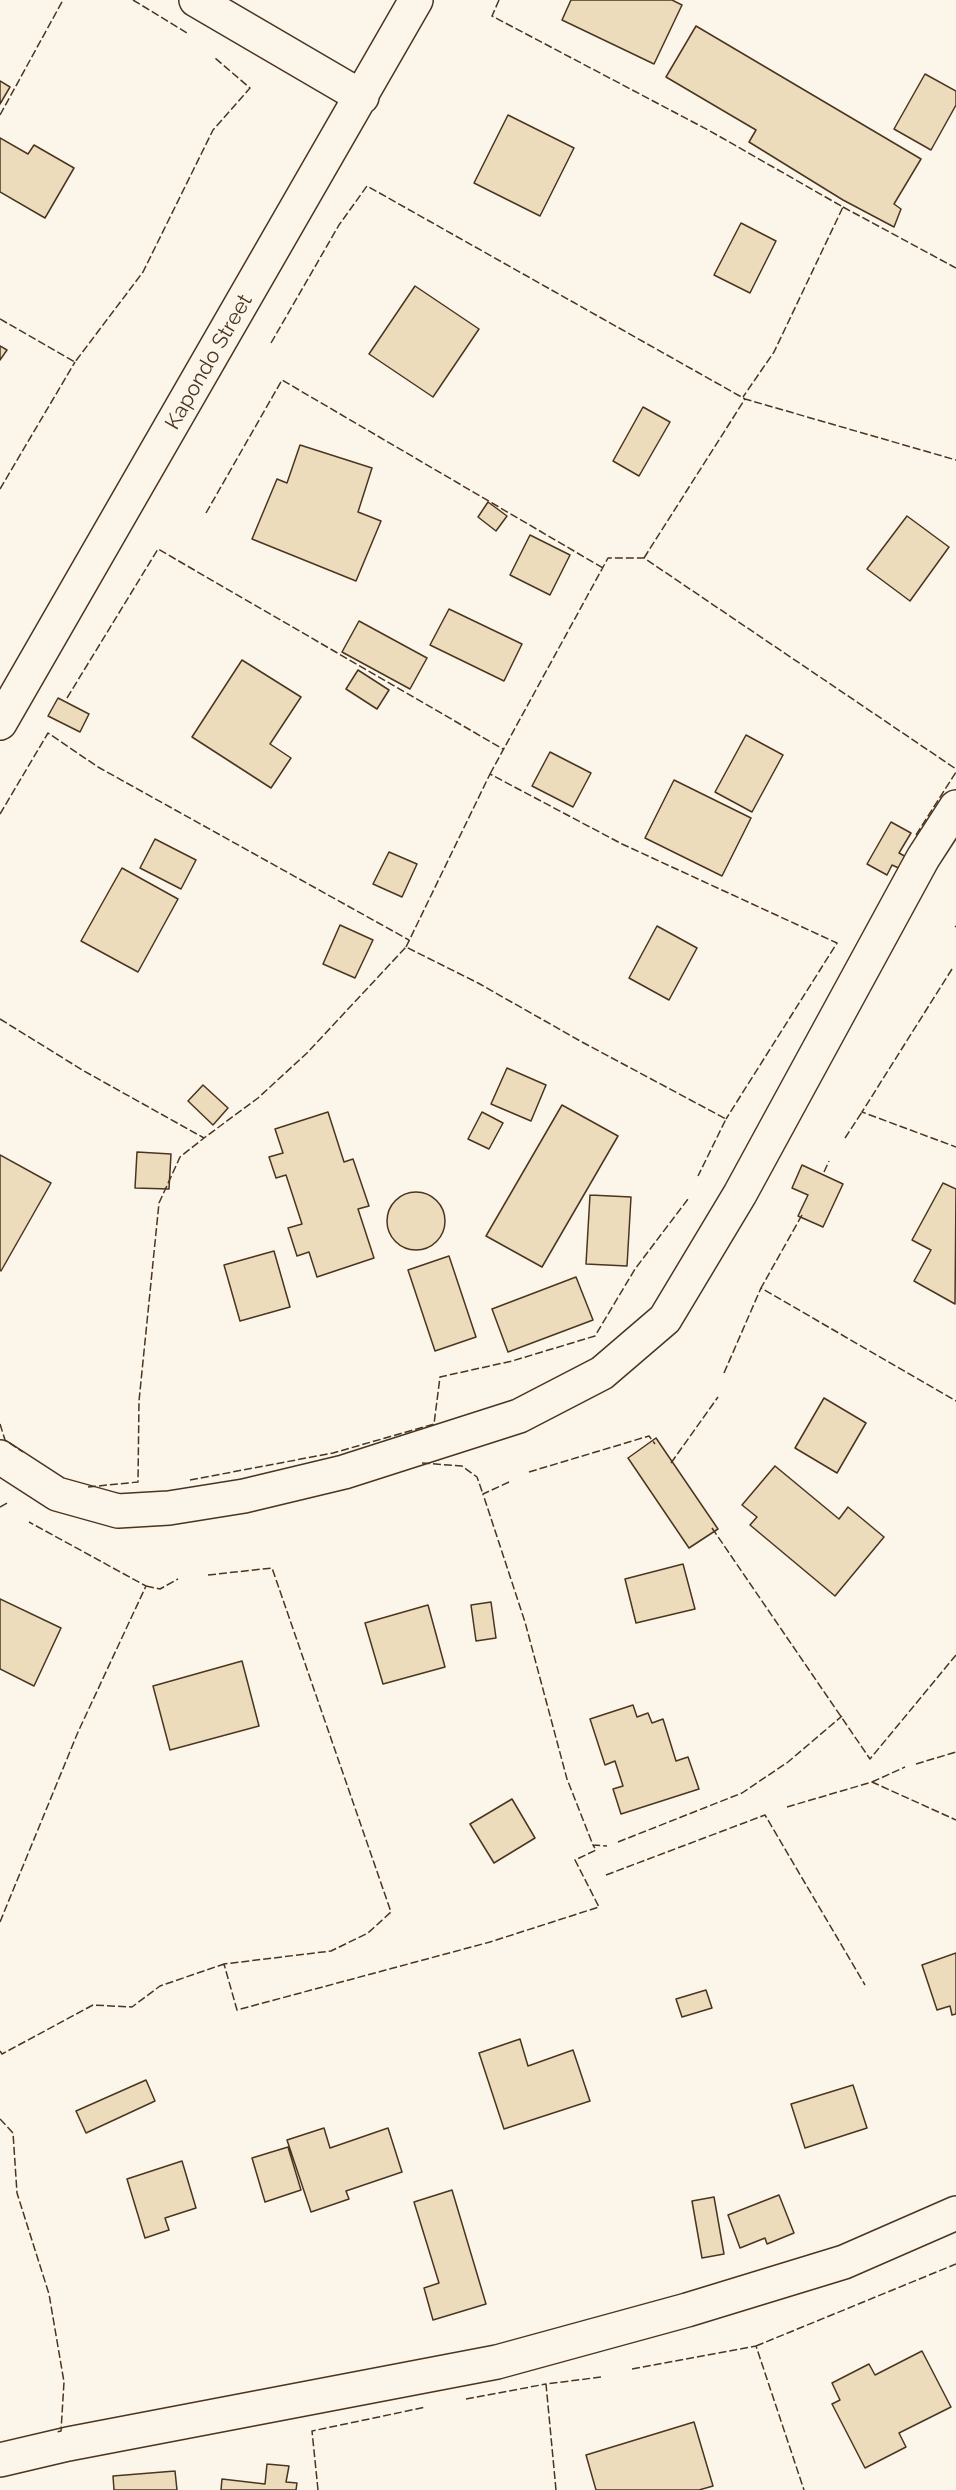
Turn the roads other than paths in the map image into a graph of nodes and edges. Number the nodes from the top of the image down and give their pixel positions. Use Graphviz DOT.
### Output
graph roads {
  1 [pos="196,0"];
  2 [pos="416,0"];
  3 [pos="362,97"];
  4 [pos="0,723"];
  5 [pos="956,807"];
  6 [pos="0,1456"];
  7 [pos="956,2213"];
  8 [pos="0,2460"];
  1 -- 3 [label="street"];
  2 -- 3 [label="street, Kapondo Street"];
  3 -- 4 [label="street, Kapondo Street"];
  5 -- 6 [label="street"];
  7 -- 8 [label="street"];
}
